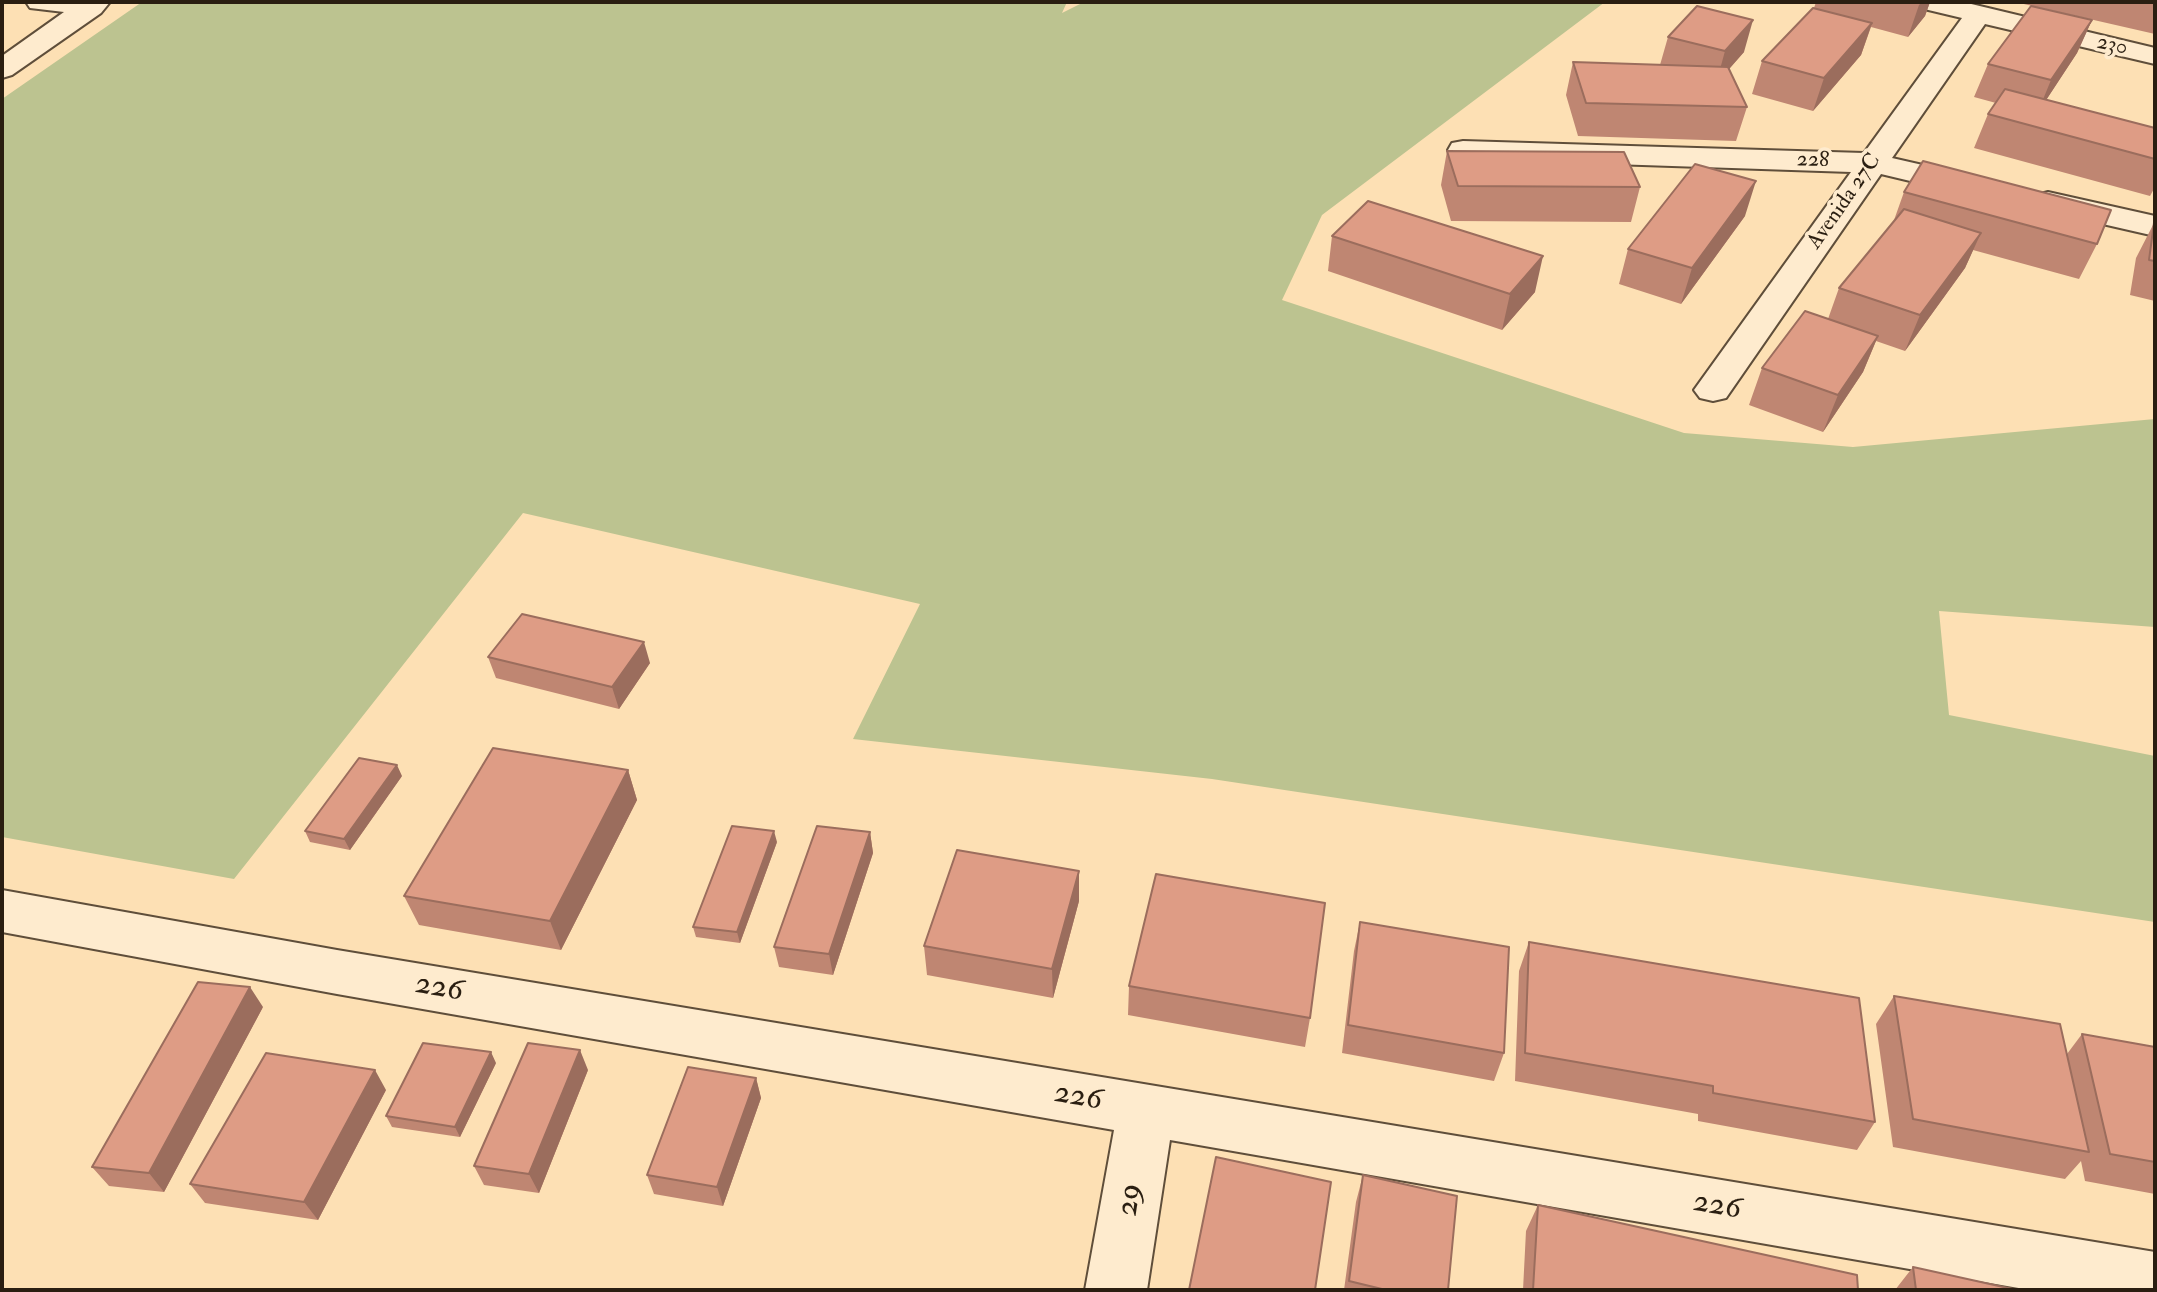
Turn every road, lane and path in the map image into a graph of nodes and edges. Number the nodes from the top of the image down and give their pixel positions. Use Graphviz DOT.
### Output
graph roads {
  1 [pos="39,2"];
  2 [pos="1929,2"];
  3 [pos="94,4"];
  4 [pos="1978,14"];
  5 [pos="2155,56"];
  6 [pos="2,69"];
  7 [pos="1463,150"];
  8 [pos="1873,163"];
  9 [pos="2155,226"];
  10 [pos="1713,390"];
  11 [pos="2,911"];
  12 [pos="1146,1110"];
  13 [pos="2155,1282"];
  14 [pos="1116,1290"];
  1 -- 3 [label="street"];
  2 -- 4 [label="street, 230"];
  3 -- 6 [label="street"];
  4 -- 5 [label="street, 230"];
  4 -- 8 [label="street, Avenida 27C"];
  7 -- 8 [label="street, 228"];
  8 -- 9 [label="street, 228"];
  8 -- 10 [label="street, Avenida 27C"];
  11 -- 12 [label="street, 226"];
  12 -- 13 [label="street, 226"];
  12 -- 14 [label="street, 29"];
}
